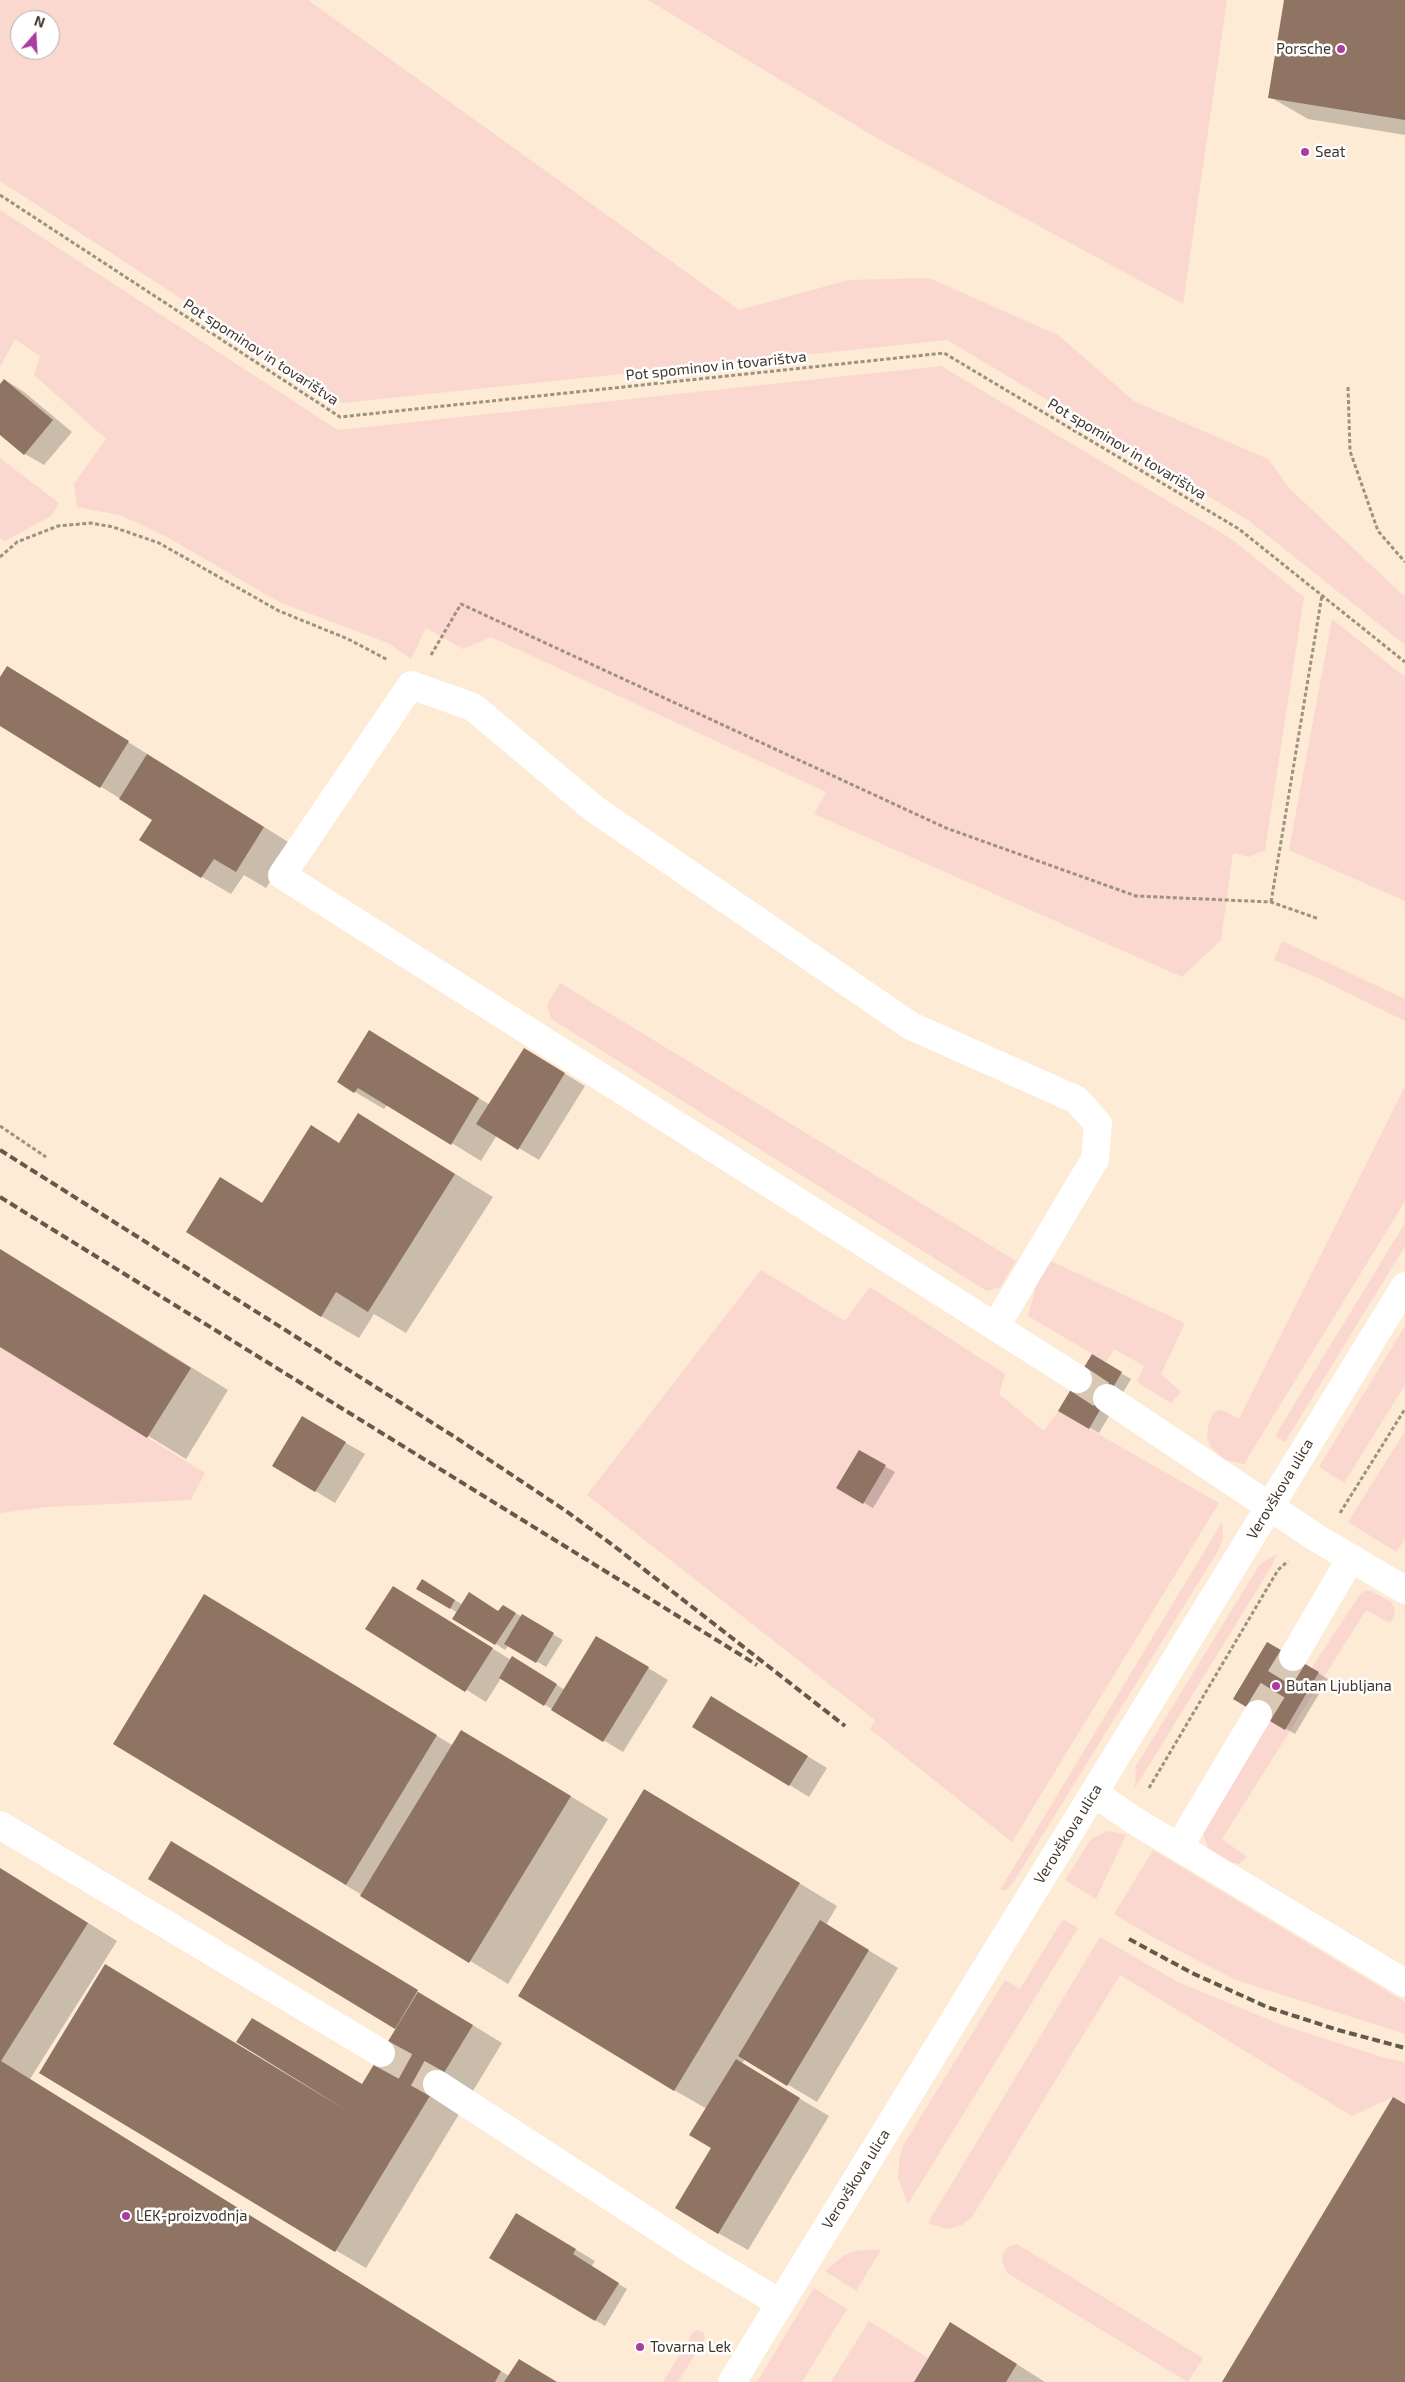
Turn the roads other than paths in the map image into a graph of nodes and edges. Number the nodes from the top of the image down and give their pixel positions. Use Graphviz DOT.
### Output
graph roads {
  1 [pos="1405,1286"];
  2 [pos="996,1326"];
  3 [pos="1078,1379"];
  4 [pos="1107,1398"];
  5 [pos="1270,1507"];
  6 [pos="1351,1558"];
  7 [pos="1405,1590"];
  8 [pos="1293,1657"];
  9 [pos="1258,1714"];
  10 [pos="1094,1793"];
  11 [pos="0,1825"];
  12 [pos="1179,1847"];
  13 [pos="1405,1983"];
  14 [pos="381,2053"];
  15 [pos="437,2084"];
  16 [pos="780,2303"];
  17 [pos="732,2382"];
  1 -- 5 [label="street, Verovškova ulica"];
  2 -- 2 [label="street"];
  2 -- 3 [label="street"];
  4 -- 5 [label="street"];
  5 -- 6 [label="street"];
  5 -- 10 [label="street, Verovškova ulica"];
  6 -- 7 [label="street"];
  6 -- 8 [label="street"];
  9 -- 12 [label="street"];
  10 -- 12 [label="street"];
  10 -- 16 [label="street, Verovškova ulica"];
  11 -- 14 [label="street"];
  12 -- 13 [label="street"];
  15 -- 16 [label="street"];
  16 -- 17 [label="street, Verovškova ulica"];
}
